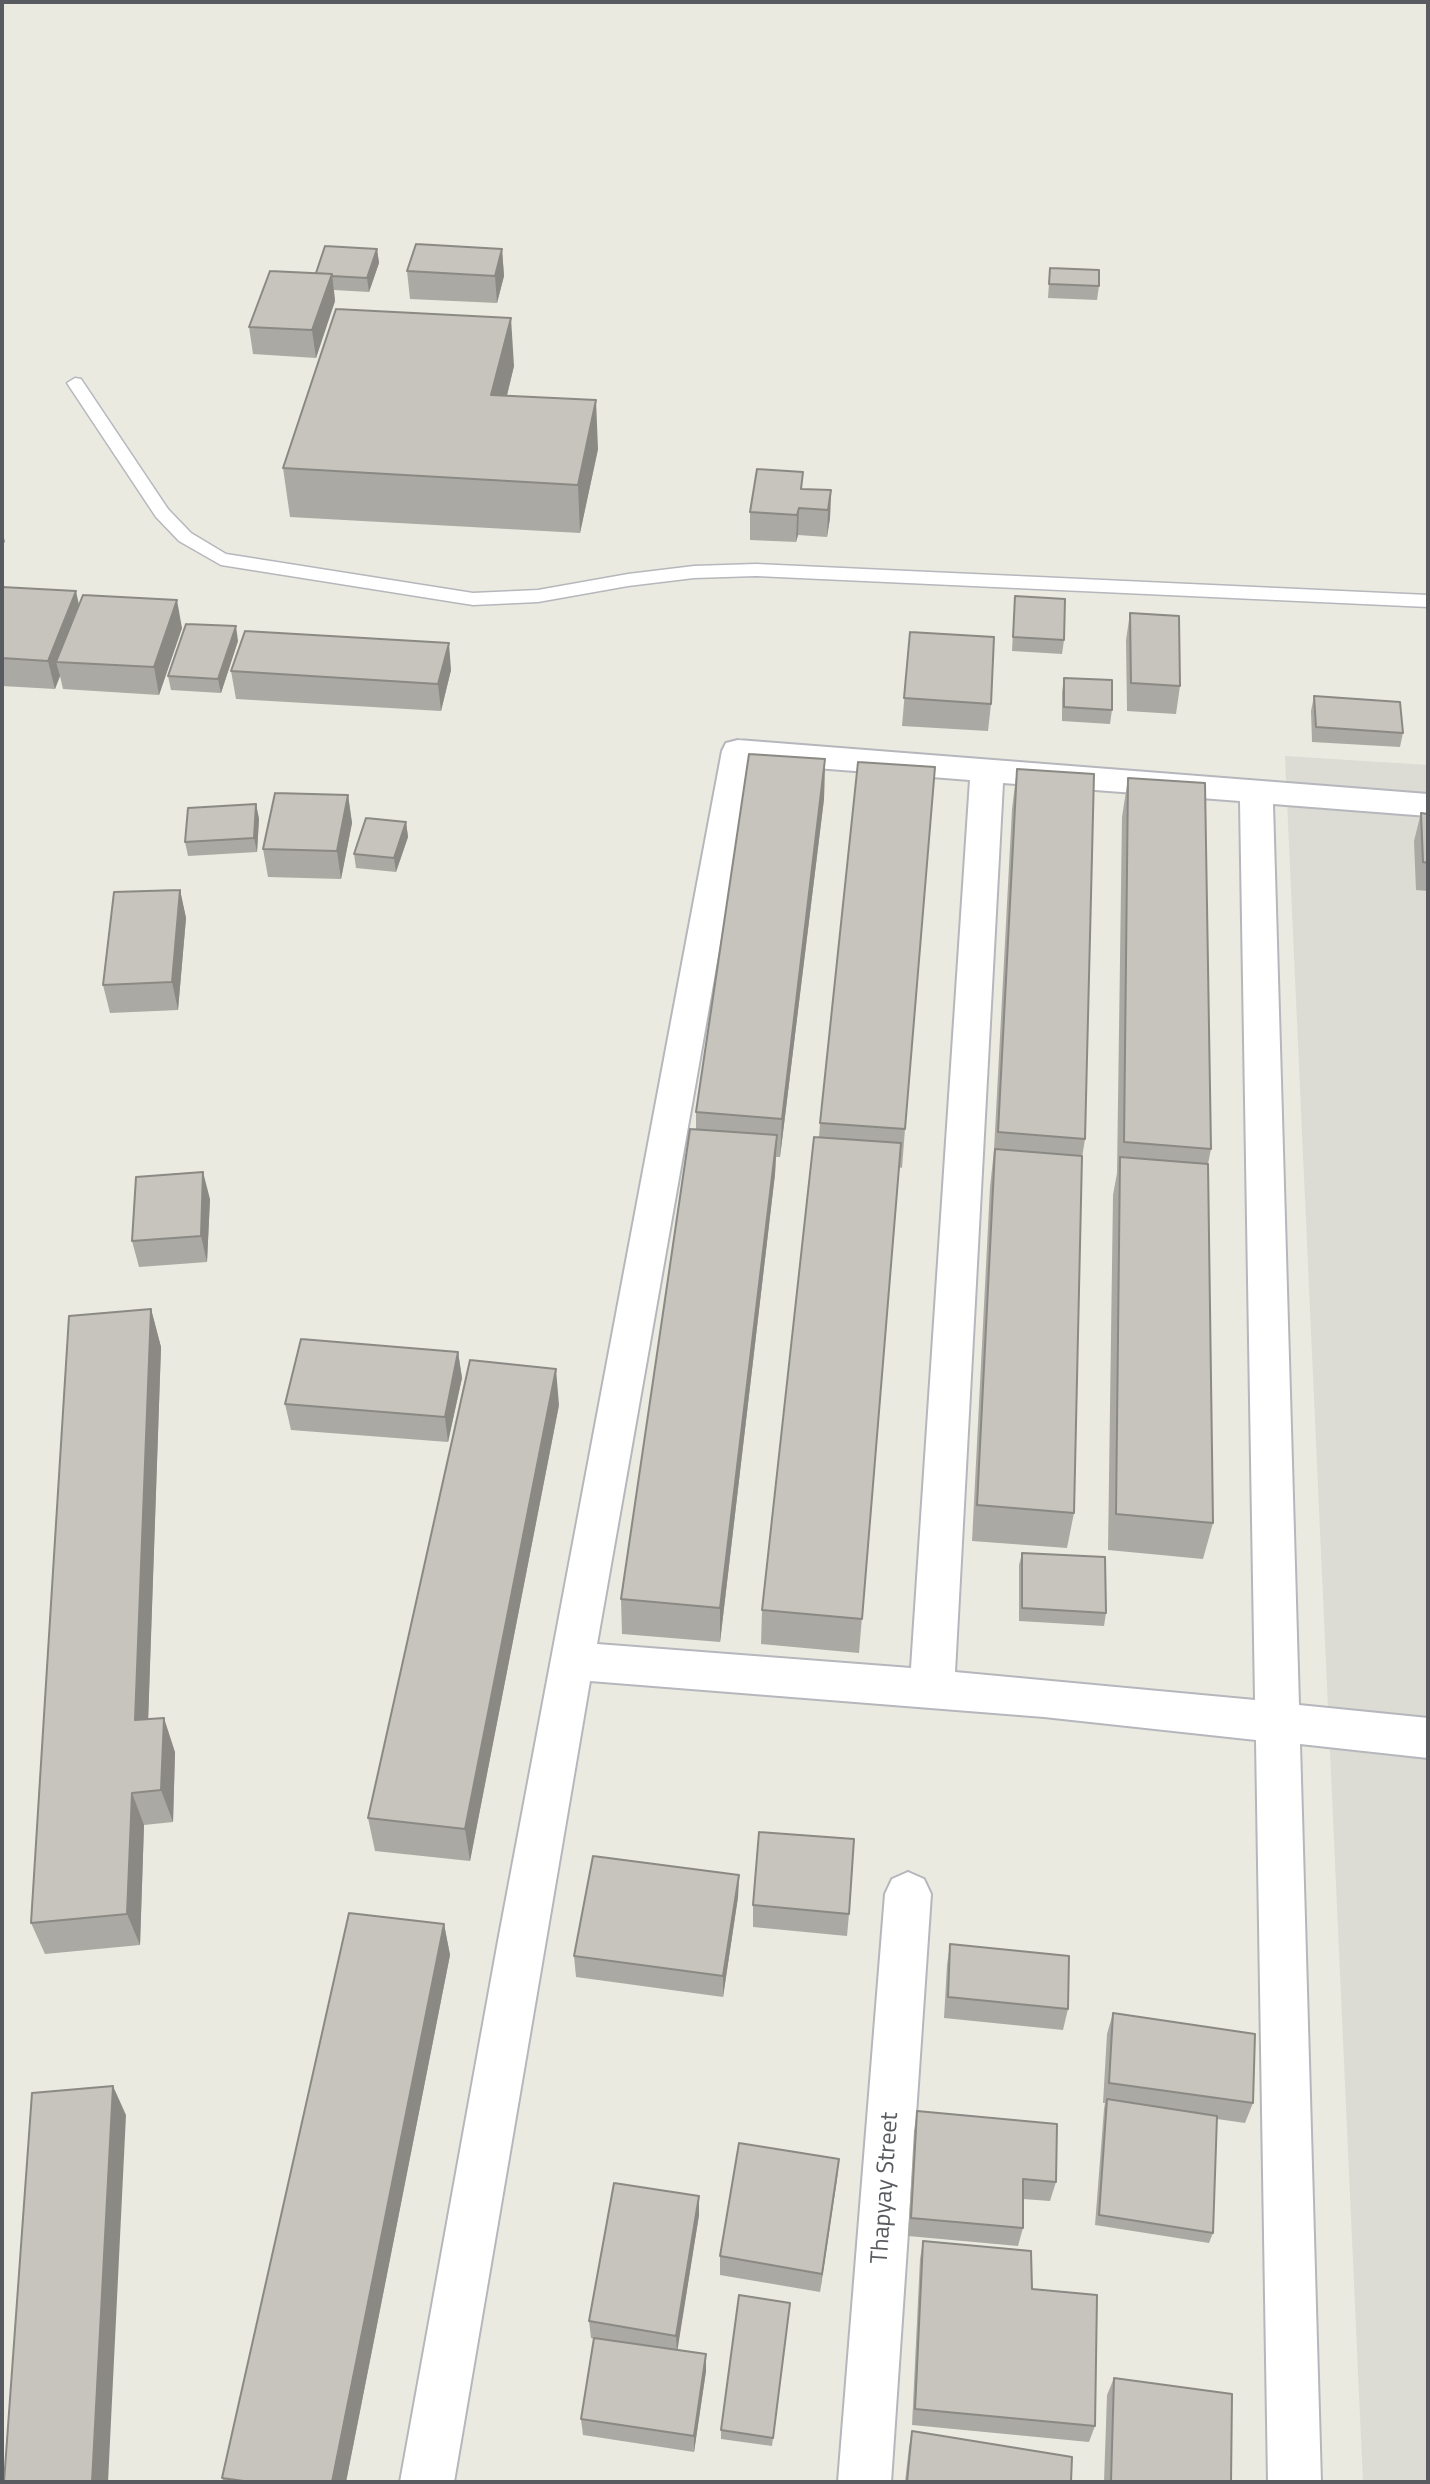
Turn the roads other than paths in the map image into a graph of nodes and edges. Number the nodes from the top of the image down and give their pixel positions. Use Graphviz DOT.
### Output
graph roads {
  1 [pos="75,383"];
  2 [pos="1428,601"];
  3 [pos="987,771"];
  4 [pos="1256,792"];
  5 [pos="1428,805"];
  6 [pos="589,1662"];
  7 [pos="932,1689"];
  8 [pos="1278,1724"];
  9 [pos="1428,1738"];
  10 [pos="908,1894"];
  11 [pos="427,2482"];
  12 [pos="864,2482"];
  13 [pos="1294,2482"];
  1 -- 2 [label="lane"];
  3 -- 4 [label="street"];
  3 -- 7 [label="street"];
  3 -- 11 [label="street"];
  4 -- 5 [label="street"];
  4 -- 8 [label="street"];
  6 -- 7 [label="street"];
  7 -- 8 [label="street"];
  8 -- 9 [label="street"];
  8 -- 13 [label="street"];
  10 -- 12 [label="street, Thapyay Street"];
}
